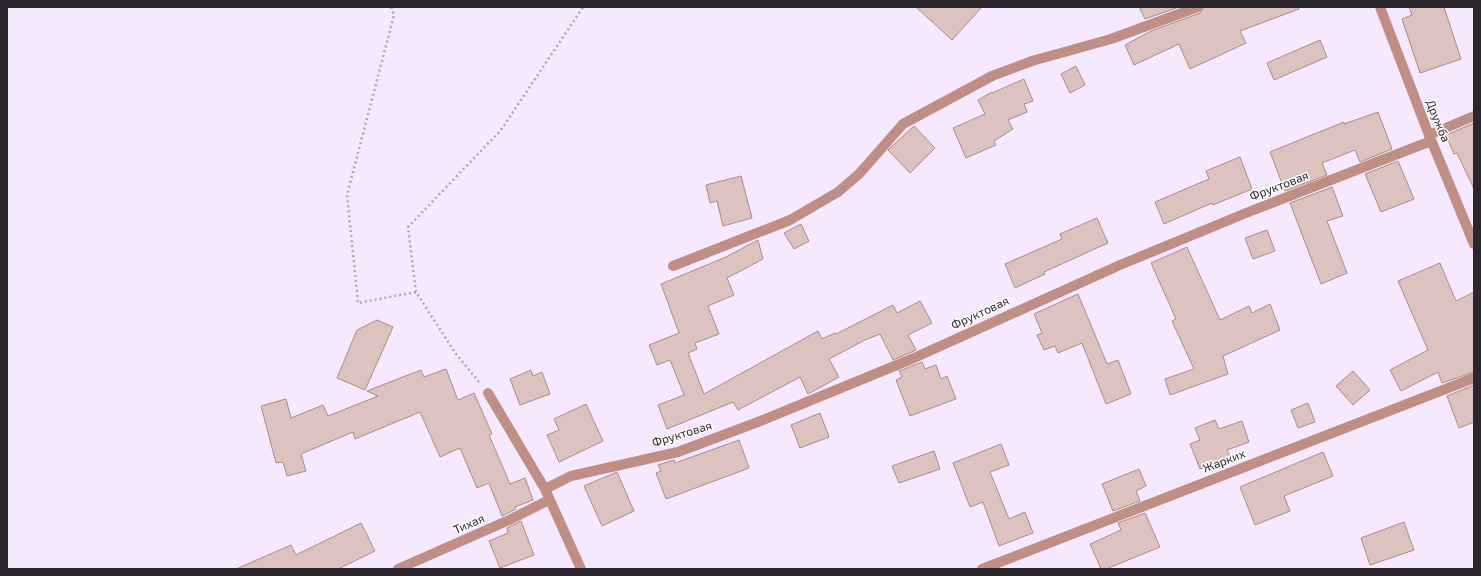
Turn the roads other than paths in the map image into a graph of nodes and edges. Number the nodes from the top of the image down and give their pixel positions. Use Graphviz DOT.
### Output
graph roads {
  1 [pos="1198,7"];
  2 [pos="1380,7"];
  3 [pos="1474,116"];
  4 [pos="1430,138"];
  5 [pos="1474,244"];
  6 [pos="673,266"];
  7 [pos="1474,378"];
  8 [pos="488,393"];
  9 [pos="545,489"];
  10 [pos="549,500"];
  11 [pos="398,569"];
  12 [pos="580,569"];
  13 [pos="982,569"];
  1 -- 6 [label="street"];
  2 -- 4 [label="street, Дружба"];
  3 -- 4 [label="street, Фруктовая"];
  4 -- 5 [label="street, Дружба"];
  4 -- 9 [label="street, Фруктовая"];
  7 -- 13 [label="street, Жарких"];
  8 -- 9 [label="street"];
  9 -- 10 [label="street"];
  10 -- 11 [label="street, Тихая"];
  10 -- 12 [label="street"];
}
